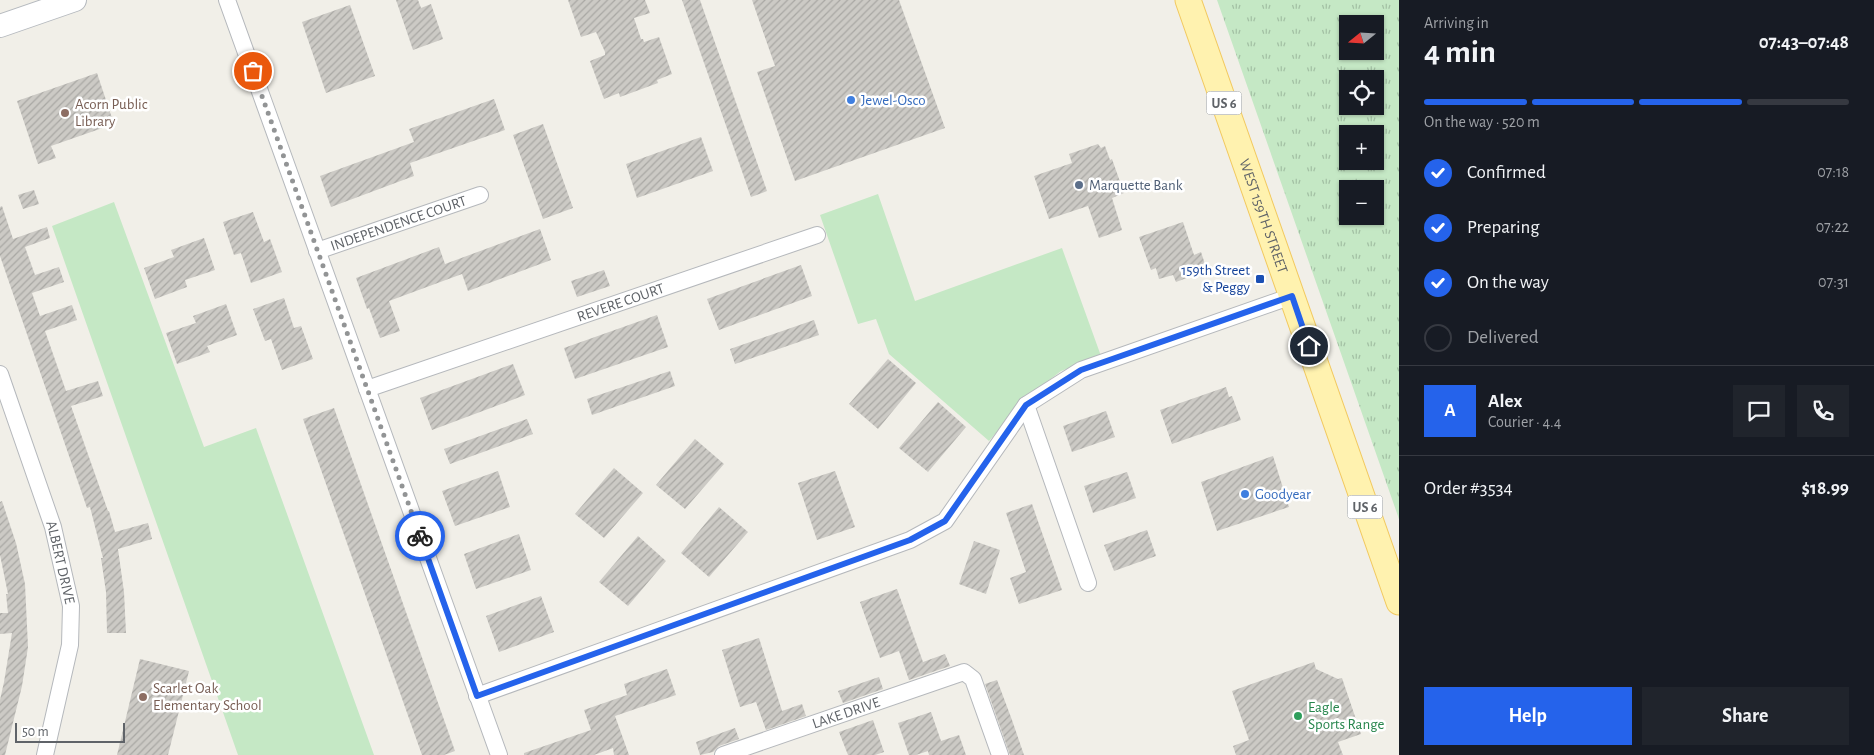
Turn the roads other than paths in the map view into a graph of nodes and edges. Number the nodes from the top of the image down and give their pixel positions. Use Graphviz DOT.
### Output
graph roads {
  1 [pos="75,0"];
  2 [pos="227,0"];
  3 [pos="1188,0"];
  4 [pos="0,26"];
  5 [pos="480,195"];
  6 [pos="817,235"];
  7 [pos="317,251"];
  8 [pos="1292,296"];
  9 [pos="0,374"];
  10 [pos="367,388"];
  11 [pos="1026,405"];
  12 [pos="1088,583"];
  13 [pos="1399,602"];
  14 [pos="477,696"];
  15 [pos="45,755"];
  16 [pos="499,755"];
  17 [pos="724,755"];
  18 [pos="1000,755"];
  1 -- 4 [label="street"];
  2 -- 7 [label="street"];
  3 -- 8 [label="main road, WEST 159TH STREET / US 6"];
  5 -- 7 [label="street, INDEPENDENCE COURT"];
  6 -- 10 [label="street, REVERE COURT"];
  7 -- 10 [label="street"];
  8 -- 11 [label="street"];
  8 -- 13 [label="main road, WEST 159TH STREET / US 6"];
  9 -- 15 [label="street, ALBERT DRIVE"];
  10 -- 14 [label="street"];
  11 -- 12 [label="street"];
  11 -- 14 [label="street"];
  14 -- 16 [label="street"];
  17 -- 18 [label="street, LAKE DRIVE"];
}
